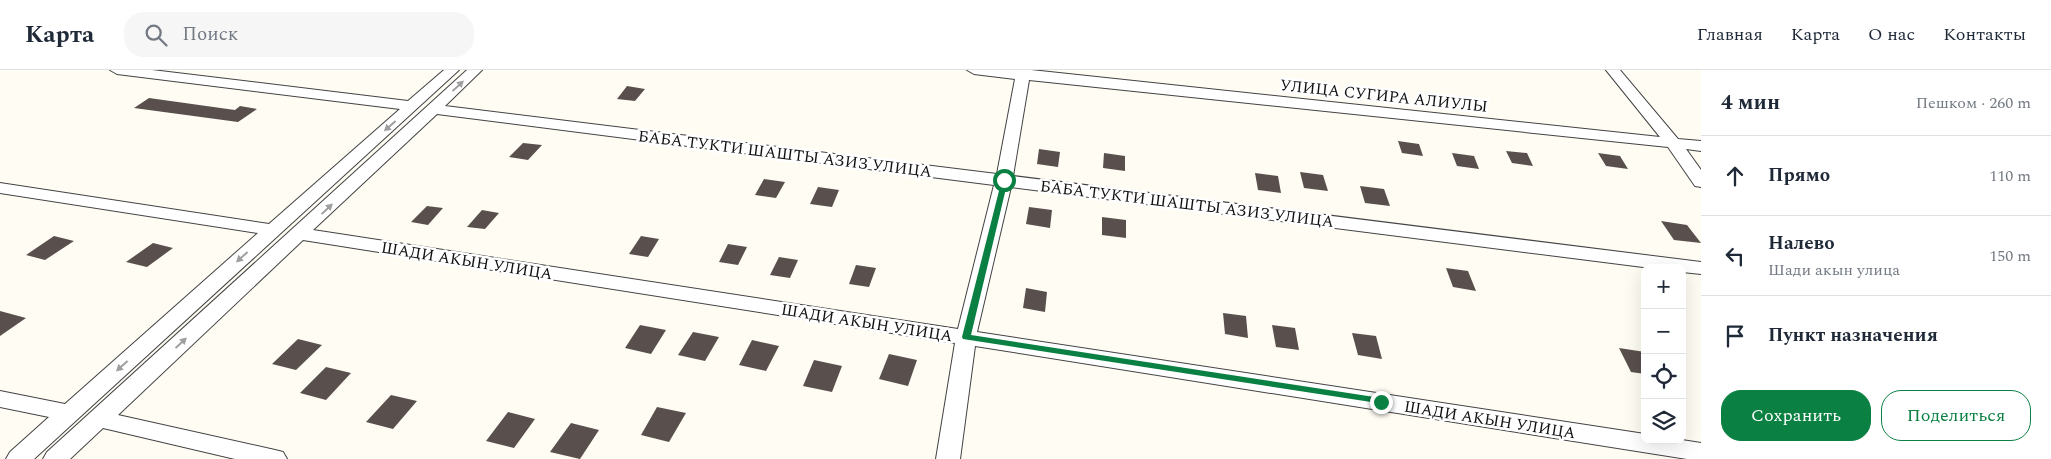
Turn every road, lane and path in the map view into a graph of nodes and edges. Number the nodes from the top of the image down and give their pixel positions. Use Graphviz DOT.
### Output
graph roads {
  1 [pos="117,70"];
  2 [pos="452,70"];
  3 [pos="475,70"];
  4 [pos="974,70"];
  5 [pos="1614,70"];
  6 [pos="1024,73"];
  7 [pos="413,106"];
  8 [pos="434,109"];
  9 [pos="1673,143"];
  10 [pos="1701,146"];
  11 [pos="1004,180"];
  12 [pos="1701,182"];
  13 [pos="0,188"];
  14 [pos="273,230"];
  15 [pos="300,234"];
  16 [pos="1701,268"];
  17 [pos="966,337"];
  18 [pos="0,399"];
  19 [pos="69,413"];
  20 [pos="99,419"];
  21 [pos="1701,452"];
  22 [pos="18,459"];
  23 [pos="55,459"];
  24 [pos="274,459"];
  25 [pos="948,459"];
  1 -- 7 [label="street"];
  2 -- 7 [label="street"];
  8 -- 3 [label="street, one-way"];
  4 -- 6 [label="street, УЛИЦА СУГИРА АЛИУЛЫ"];
  5 -- 9 [label="street"];
  6 -- 9 [label="street, УЛИЦА СУГИРА АЛИУЛЫ"];
  6 -- 11 [label="street"];
  7 -- 14 [label="street, one-way"];
  8 -- 11 [label="street, БАБА ТУКТИ ШАШТЫ АЗИЗ УЛИЦА"];
  15 -- 8 [label="street, one-way"];
  9 -- 10 [label="street, УЛИЦА СУГИРА АЛИУЛЫ"];
  9 -- 12 [label="street"];
  11 -- 16 [label="street, БАБА ТУКТИ ШАШТЫ АЗИЗ УЛИЦА"];
  11 -- 17 [label="street"];
  13 -- 14 [label="street"];
  14 -- 19 [label="street, one-way"];
  15 -- 17 [label="street, ШАДИ АКЫН УЛИЦА"];
  20 -- 15 [label="street, one-way"];
  17 -- 21 [label="street, ШАДИ АКЫН УЛИЦА"];
  17 -- 25 [label="street"];
  18 -- 19 [label="street"];
  19 -- 22 [label="street"];
  20 -- 23 [label="street"];
  20 -- 24 [label="street"];
}
